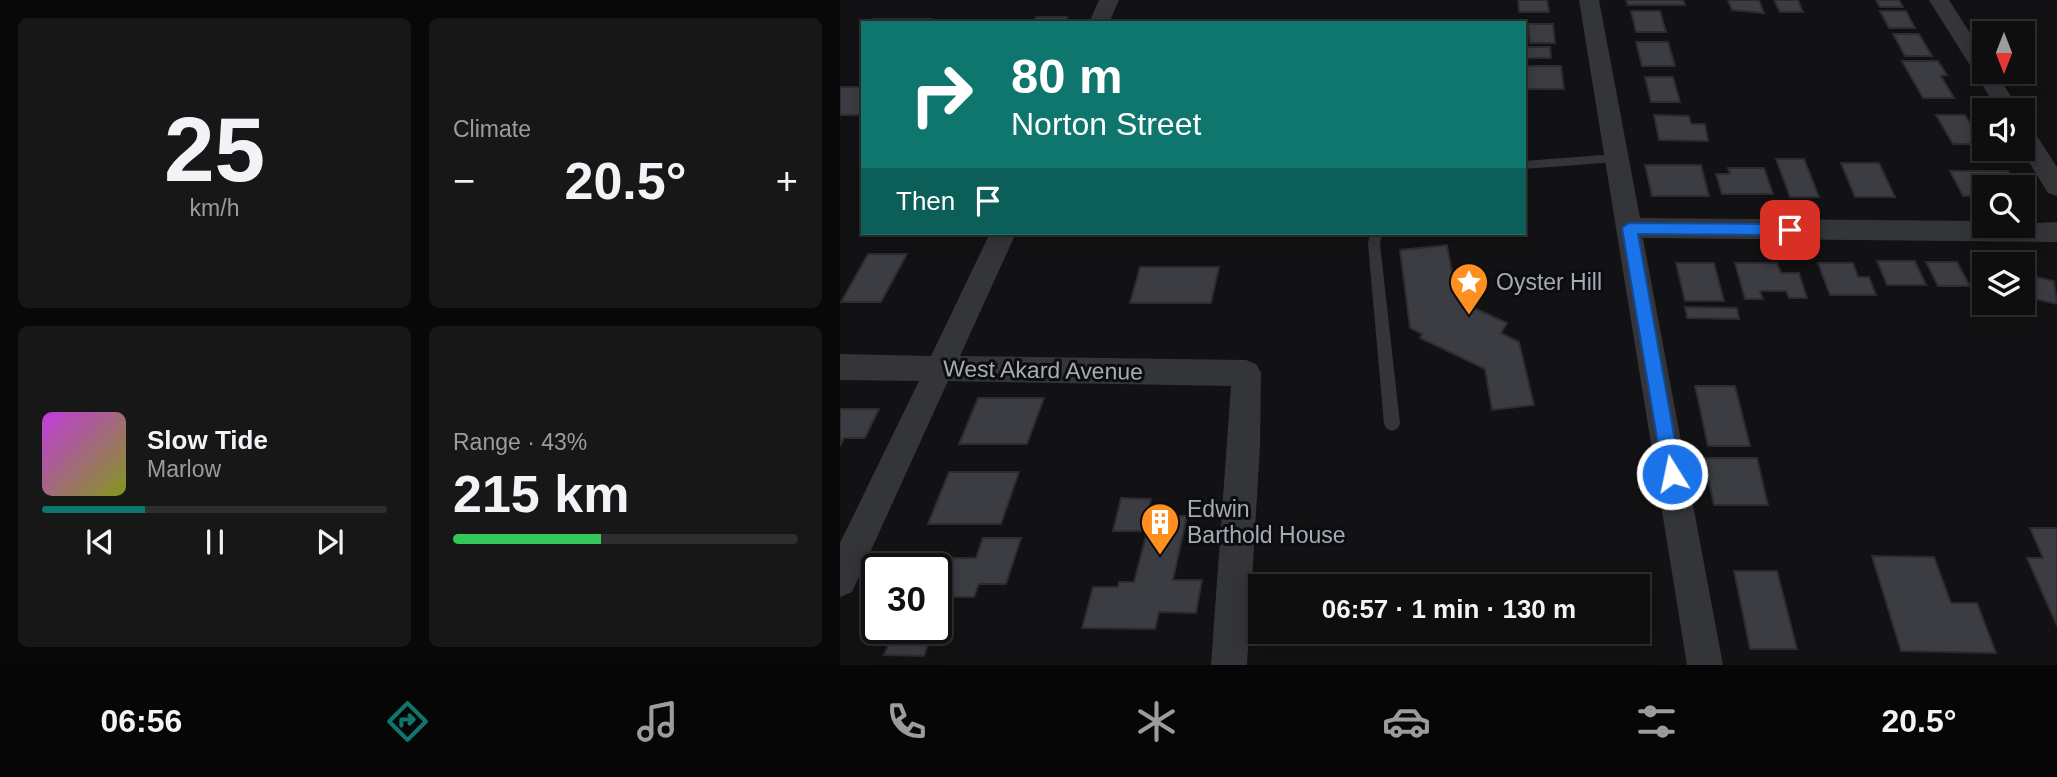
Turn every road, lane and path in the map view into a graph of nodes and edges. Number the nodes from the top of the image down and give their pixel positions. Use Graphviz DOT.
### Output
graph roads {
  1 [pos="1109,0"];
  2 [pos="1589,0"];
  3 [pos="1939,0"];
  4 [pos="1100,21"];
  5 [pos="2001,98"];
  6 [pos="2035,152"];
  7 [pos="1616,158"];
  8 [pos="1526,166"];
  9 [pos="2057,187"];
  10 [pos="1629,228"];
  11 [pos="2057,232"];
  12 [pos="1002,235"];
  13 [pos="1376,235"];
  14 [pos="840,367"];
  15 [pos="942,368"];
  16 [pos="1392,424"];
  17 [pos="840,580"];
  18 [pos="1229,665"];
  19 [pos="1705,665"];
  1 -- 4 [label="street"];
  2 -- 7 [label="street"];
  3 -- 5 [label="street"];
  6 -- 9 [label="street"];
  7 -- 8 [label="lane"];
  7 -- 10 [label="street"];
  10 -- 11 [label="street"];
  10 -- 19 [label="street"];
  12 -- 15 [label="street"];
  13 -- 16 [label="lane"];
  14 -- 15 [label="street, West Akard Avenue"];
  15 -- 17 [label="street"];
  15 -- 18 [label="street, West Akard Avenue"];
}
